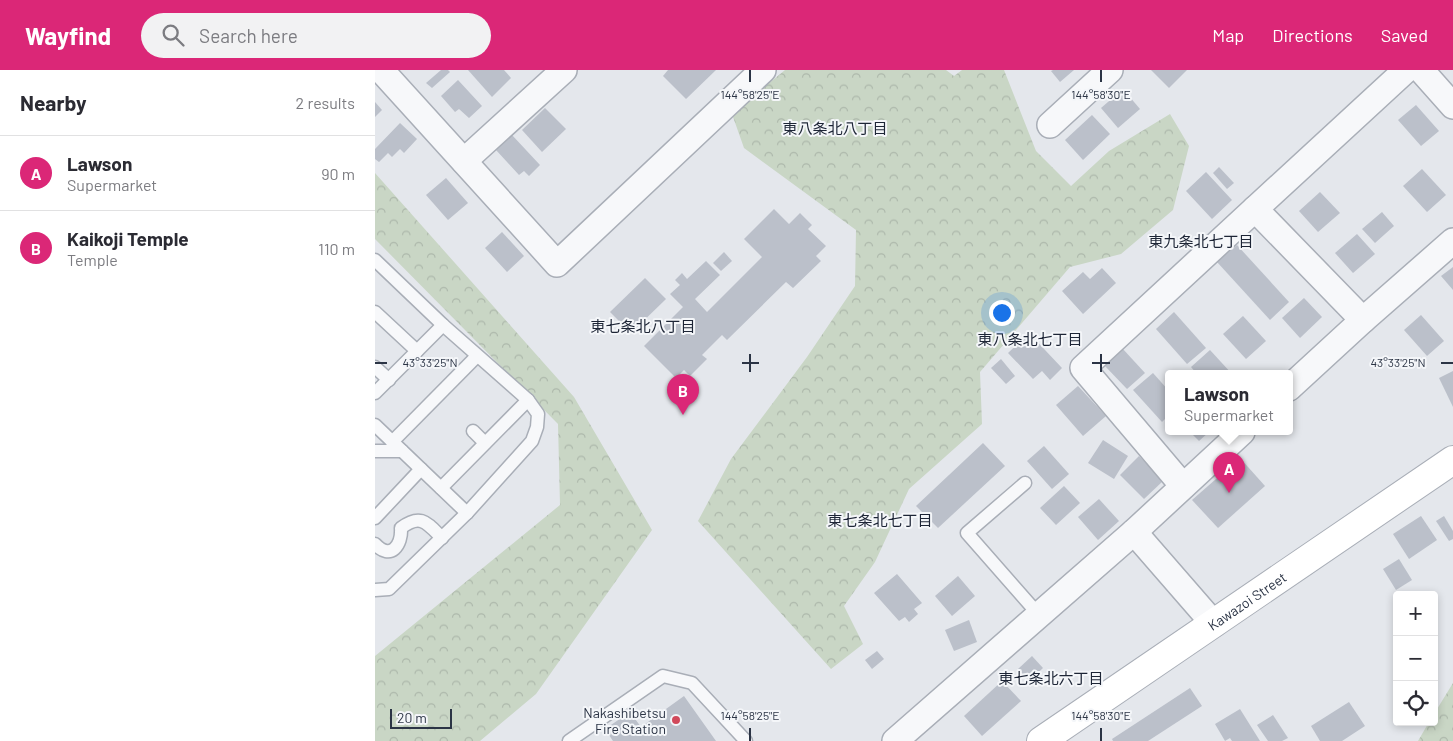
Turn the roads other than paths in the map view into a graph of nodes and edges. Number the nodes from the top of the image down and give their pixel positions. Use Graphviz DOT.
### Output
graph roads {
  1 [pos="381,70"];
  2 [pos="564,70"];
  3 [pos="763,70"];
  4 [pos="1110,70"];
  5 [pos="1406,70"];
  6 [pos="1421,70"];
  7 [pos="1453,106"];
  8 [pos="1050,124"];
  9 [pos="464,161"];
  10 [pos="1255,208"];
  11 [pos="1453,241"];
  12 [pos="375,260"];
  13 [pos="375,312"];
  14 [pos="1363,320"];
  15 [pos="443,325"];
  16 [pos="417,351"];
  17 [pos="477,356"];
  18 [pos="375,367"];
  19 [pos="389,380"];
  20 [pos="1293,384"];
  21 [pos="375,393"];
  22 [pos="528,400"];
  23 [pos="375,425"];
  24 [pos="473,431"];
  25 [pos="1239,435"];
  26 [pos="392,442"];
  27 [pos="485,443"];
  28 [pos="375,452"];
  29 [pos="402,452"];
  30 [pos="1453,460"];
  31 [pos="421,469"];
  32 [pos="1025,483"];
  33 [pos="1183,486"];
  34 [pos="441,488"];
  35 [pos="467,513"];
  36 [pos="375,518"];
  37 [pos="1134,532"];
  38 [pos="442,538"];
  39 [pos="375,544"];
  40 [pos="375,590"];
  41 [pos="1039,615"];
  42 [pos="1214,624"];
  43 [pos="569,741"];
  44 [pos="746,741"];
  45 [pos="895,741"];
  46 [pos="1041,741"];
  1 -- 9 [label="street"];
  2 -- 9 [label="street"];
  3 -- 9 [label="street"];
  4 -- 8 [label="street"];
  5 -- 10 [label="street"];
  6 -- 7 [label="street"];
  10 -- 14 [label="street"];
  10 -- 33 [label="street"];
  11 -- 14 [label="street"];
  12 -- 15 [label="lane"];
  13 -- 16 [label="lane"];
  14 -- 20 [label="street"];
  15 -- 16 [label="lane"];
  15 -- 17 [label="lane"];
  16 -- 19 [label="lane"];
  17 -- 22 [label="lane"];
  17 -- 26 [label="lane"];
  18 -- 19 [label="lane"];
  19 -- 21 [label="lane"];
  22 -- 27 [label="lane"];
  22 -- 35 [label="lane"];
  23 -- 26 [label="lane"];
  24 -- 27 [label="lane"];
  25 -- 33 [label="street"];
  26 -- 29 [label="lane"];
  27 -- 34 [label="lane"];
  28 -- 29 [label="lane"];
  29 -- 31 [label="lane"];
  30 -- 42 [label="street, Kawazoi Street"];
  31 -- 34 [label="lane"];
  31 -- 36 [label="lane"];
  32 -- 41 [label="lane"];
  33 -- 37 [label="street"];
  34 -- 35 [label="lane"];
  35 -- 38 [label="lane"];
  37 -- 41 [label="street"];
  37 -- 42 [label="street"];
  38 -- 39 [label="lane"];
  38 -- 40 [label="lane"];
  41 -- 45 [label="street"];
  42 -- 46 [label="street, Kawazoi Street"];
  43 -- 44 [label="lane"];
}
